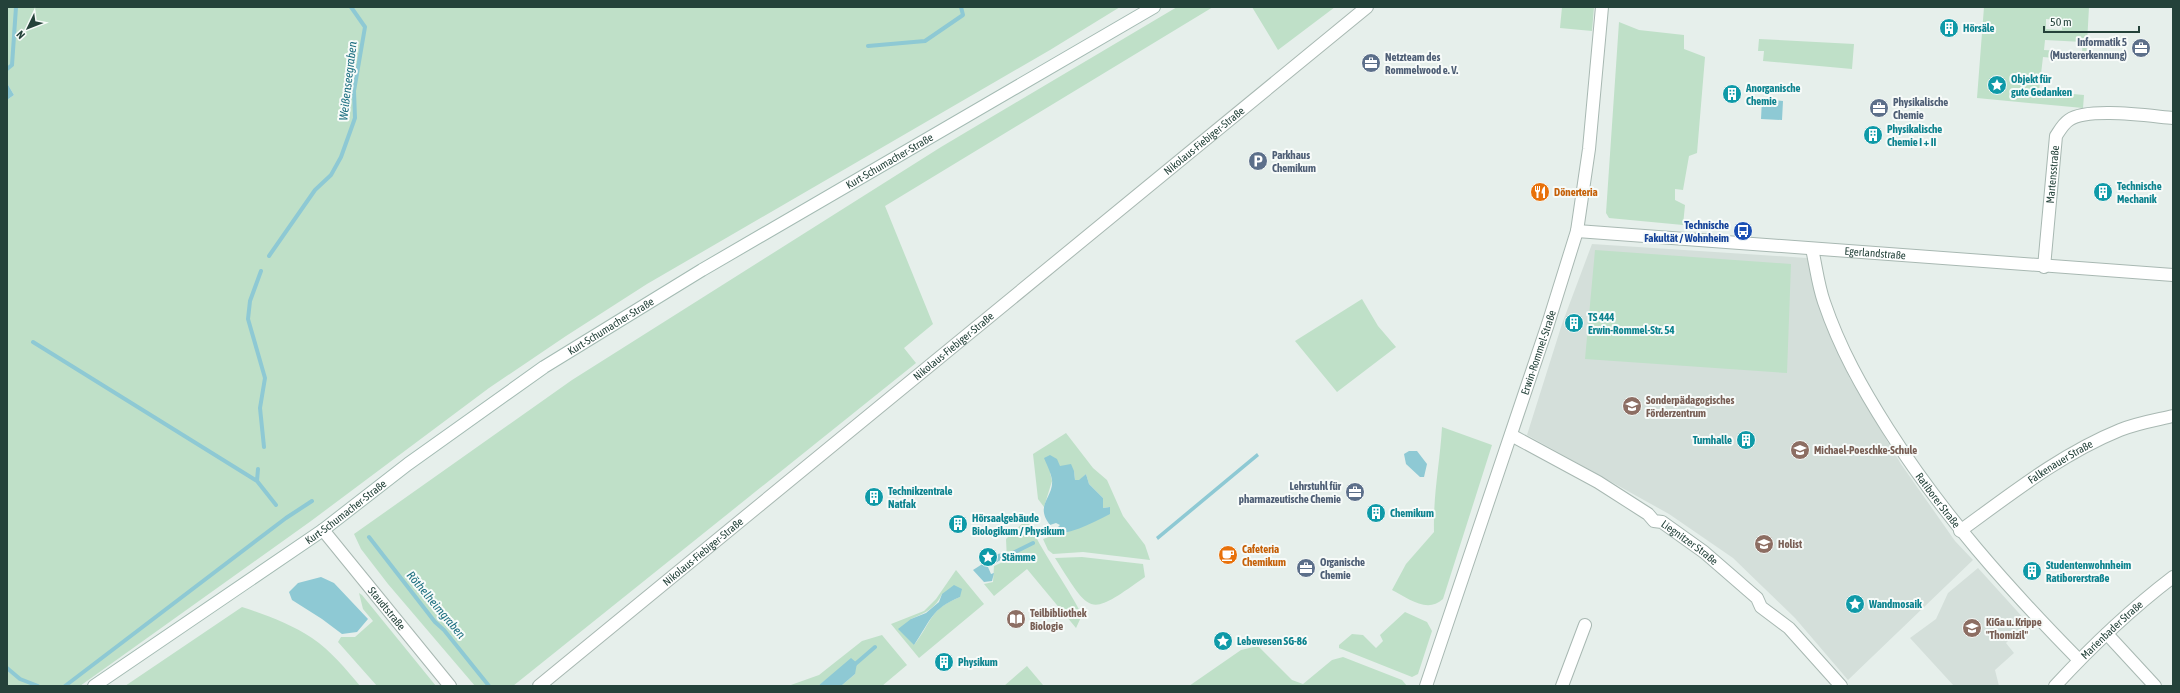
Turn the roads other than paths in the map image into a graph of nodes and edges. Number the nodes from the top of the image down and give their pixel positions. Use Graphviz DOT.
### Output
graph roads {
  1 [pos="1154,7"];
  2 [pos="1367,7"];
  3 [pos="1602,7"];
  4 [pos="2173,118"];
  5 [pos="1577,231"];
  6 [pos="1812,249"];
  7 [pos="2044,267"];
  8 [pos="2173,275"];
  9 [pos="2173,416"];
  10 [pos="1511,435"];
  11 [pos="323,530"];
  12 [pos="1960,531"];
  13 [pos="2173,577"];
  14 [pos="1585,625"];
  15 [pos="2107,634"];
  16 [pos="2079,660"];
  17 [pos="94,686"];
  18 [pos="450,686"];
  19 [pos="539,686"];
  20 [pos="1426,686"];
  21 [pos="1562,686"];
  22 [pos="1842,686"];
  23 [pos="2055,686"];
  24 [pos="2155,686"];
  1 -- 11 [label="street, Kurt-Schumacher-Straße"];
  2 -- 19 [label="street, Nikolaus-Fiebiger-Straße"];
  3 -- 5 [label="street, Erwin-Rommel-Straße"];
  4 -- 7 [label="street, Martensstraße"];
  5 -- 6 [label="street, Egerlandstraße"];
  5 -- 10 [label="street, Erwin-Rommel-Straße"];
  6 -- 7 [label="street, Egerlandstraße"];
  6 -- 12 [label="street, Ratiborer Straße"];
  7 -- 8 [label="street, Egerlandstraße"];
  9 -- 12 [label="street, Falkenauer Straße"];
  10 -- 20 [label="street, Erwin-Rommel-Straße"];
  10 -- 22 [label="street, Liegnitzer Straße"];
  11 -- 17 [label="street, Kurt-Schumacher-Straße"];
  11 -- 18 [label="street, Staudtstraße"];
  12 -- 16 [label="street, Ratiborer Straße"];
  13 -- 15 [label="street, Marienbader Straße"];
  14 -- 21 [label="street"];
  15 -- 16 [label="street, Marienbader Straße"];
  15 -- 24 [label="street"];
  16 -- 23 [label="street, Marienbader Straße"];
}
